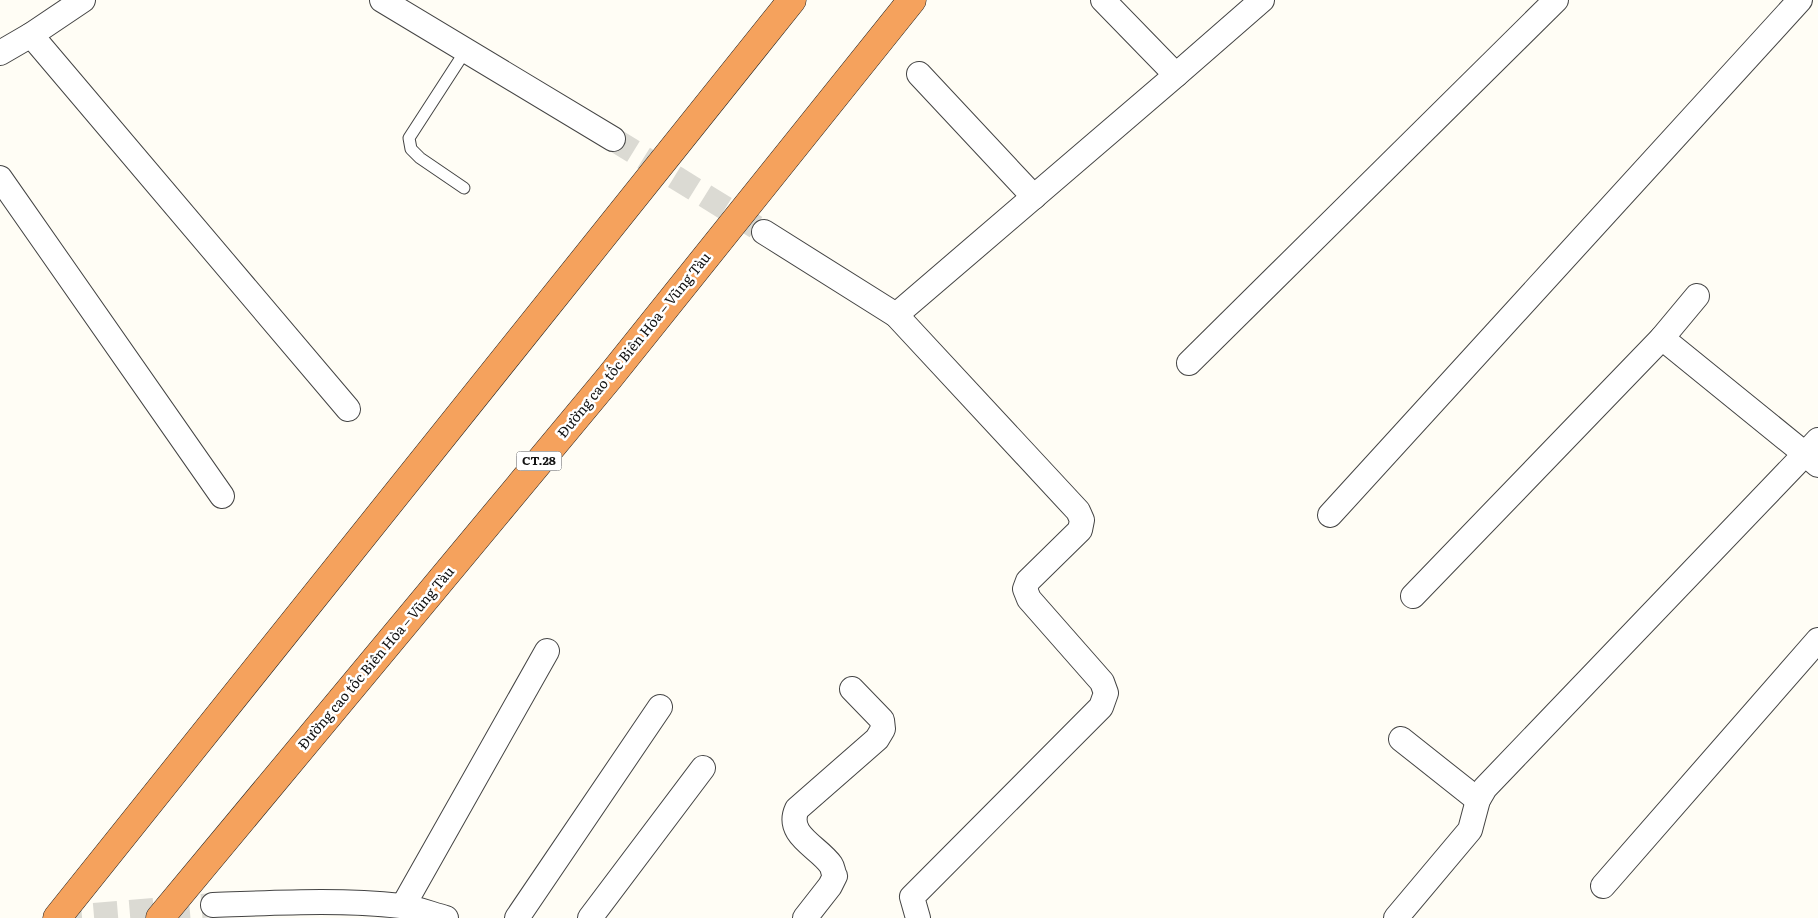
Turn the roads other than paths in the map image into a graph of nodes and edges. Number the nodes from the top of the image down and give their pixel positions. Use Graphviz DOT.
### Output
graph roads {
  1 [pos="382,0"];
  2 [pos="792,0"];
  3 [pos="912,0"];
  4 [pos="1103,0"];
  5 [pos="1262,0"];
  6 [pos="1556,0"];
  7 [pos="1800,0"];
  8 [pos="76,2"];
  9 [pos="32,35"];
  10 [pos="466,50"];
  11 [pos="0,53"];
  12 [pos="919,74"];
  13 [pos="1176,75"];
  14 [pos="613,139"];
  15 [pos="0,178"];
  16 [pos="464,188"];
  17 [pos="1034,197"];
  18 [pos="764,232"];
  19 [pos="1697,296"];
  20 [pos="896,315"];
  21 [pos="1662,338"];
  22 [pos="1188,363"];
  23 [pos="348,409"];
  24 [pos="1814,453"];
  25 [pos="222,496"];
  26 [pos="1330,515"];
  27 [pos="1413,596"];
  28 [pos="1818,640"];
  29 [pos="547,651"];
  30 [pos="852,689"];
  31 [pos="660,707"];
  32 [pos="1401,739"];
  33 [pos="703,768"];
  34 [pos="1478,800"];
  35 [pos="1603,886"];
  36 [pos="403,906"];
  37 [pos="224,909"];
  38 [pos="57,918"];
  39 [pos="160,918"];
  40 [pos="446,918"];
  41 [pos="517,918"];
  42 [pos="590,918"];
  43 [pos="804,918"];
  44 [pos="918,918"];
  45 [pos="1396,918"];
  1 -- 10 [label="street"];
  2 -- 38 [label="highway"];
  3 -- 39 [label="highway, Đường cao tốc Biên Hòa – Vũng Tàu / CT.28"];
  4 -- 13 [label="street"];
  5 -- 13 [label="street"];
  6 -- 22 [label="street"];
  7 -- 26 [label="street"];
  8 -- 9 [label="street"];
  9 -- 11 [label="street"];
  9 -- 23 [label="street"];
  10 -- 14 [label="street"];
  10 -- 16 [label="lane"];
  12 -- 17 [label="street"];
  13 -- 17 [label="street"];
  15 -- 25 [label="street"];
  17 -- 20 [label="street"];
  18 -- 20 [label="street"];
  19 -- 21 [label="street"];
  20 -- 44 [label="street"];
  21 -- 24 [label="street"];
  21 -- 27 [label="street"];
  24 -- 34 [label="street"];
  28 -- 35 [label="street"];
  29 -- 36 [label="street"];
  30 -- 43 [label="street"];
  31 -- 41 [label="street"];
  32 -- 34 [label="street"];
  33 -- 42 [label="street"];
  34 -- 45 [label="street"];
  36 -- 37 [label="street"];
  36 -- 40 [label="street"];
}
